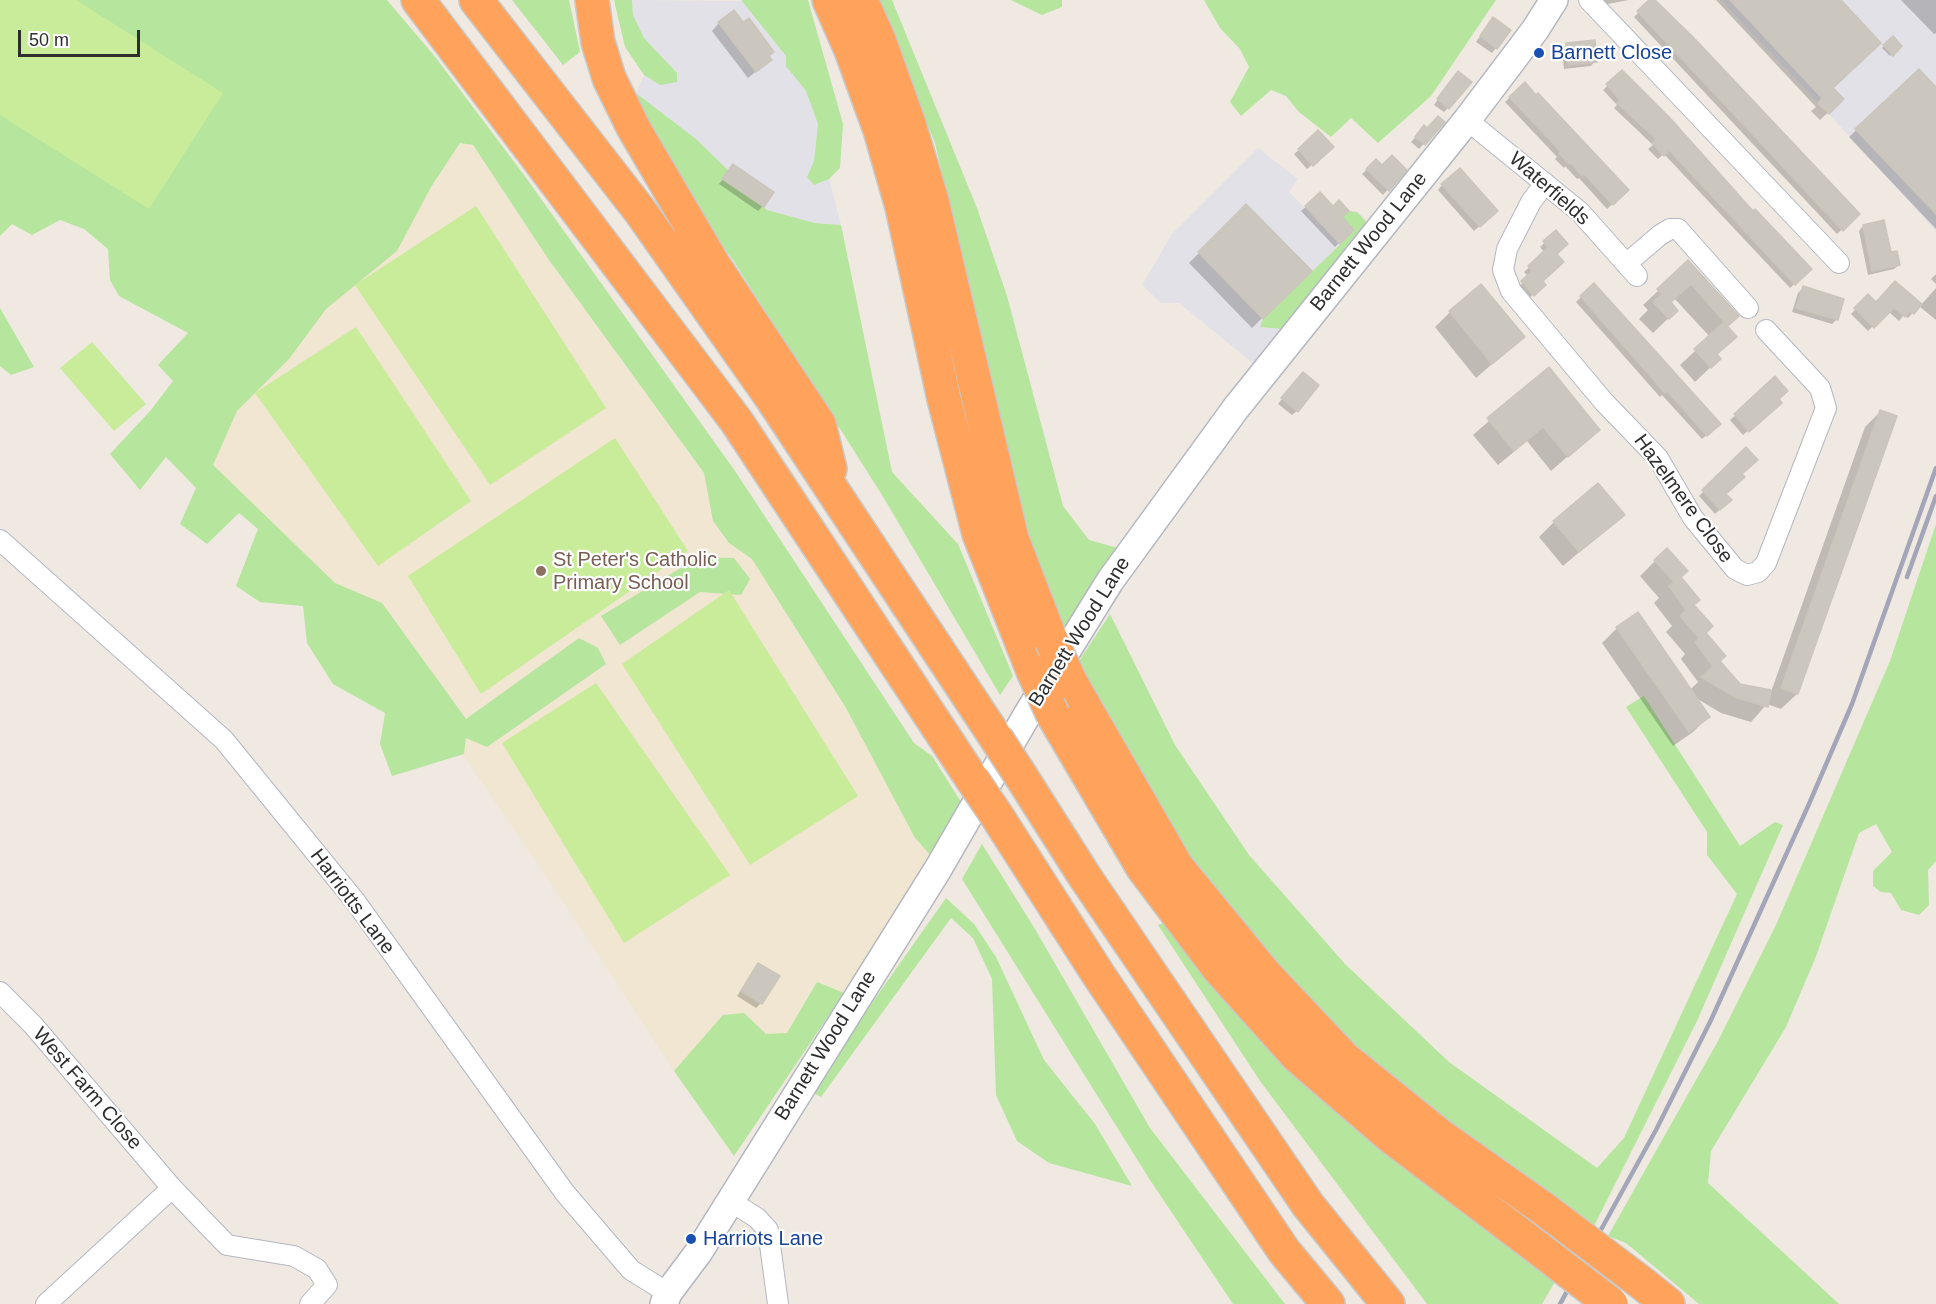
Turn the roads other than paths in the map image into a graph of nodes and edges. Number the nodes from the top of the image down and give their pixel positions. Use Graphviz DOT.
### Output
graph roads {
  1 [pos="418,0"];
  2 [pos="476,0"];
  3 [pos="592,0"];
  4 [pos="829,0"];
  5 [pos="861,0"];
  6 [pos="1554,0"];
  7 [pos="1588,0"];
  8 [pos="1467,120"];
  9 [pos="1545,183"];
  10 [pos="1839,263"];
  11 [pos="1748,308"];
  12 [pos="1766,330"];
  13 [pos="837,494"];
  14 [pos="0,540"];
  15 [pos="0,992"];
  16 [pos="172,1188"];
  17 [pos="730,1202"];
  18 [pos="666,1299"];
  19 [pos="46,1304"];
  20 [pos="310,1304"];
  21 [pos="778,1304"];
  22 [pos="1328,1304"];
  23 [pos="1388,1304"];
  24 [pos="1611,1304"];
  25 [pos="1668,1304"];
  1 -- 22 [label="highway, bridge"];
  2 -- 13 [label="highway"];
  3 -- 13 [label="highway"];
  4 -- 24 [label="highway, bridge"];
  5 -- 25 [label="highway, bridge"];
  6 -- 8 [label="street, Barnett Wood Lane"];
  7 -- 10 [label="street"];
  8 -- 9 [label="street, Waterfields"];
  8 -- 17 [label="street, Barnett Wood Lane"];
  9 -- 11 [label="street, Waterfields"];
  9 -- 12 [label="street, Hazelmere Close"];
  13 -- 23 [label="highway, bridge"];
  14 -- 18 [label="street, Harriotts Lane"];
  15 -- 16 [label="street, West Farm Close"];
  16 -- 19 [label="street"];
  16 -- 20 [label="street, West Farm Close"];
  17 -- 18 [label="street, Barnett Wood Lane"];
  17 -- 21 [label="street"];
}
